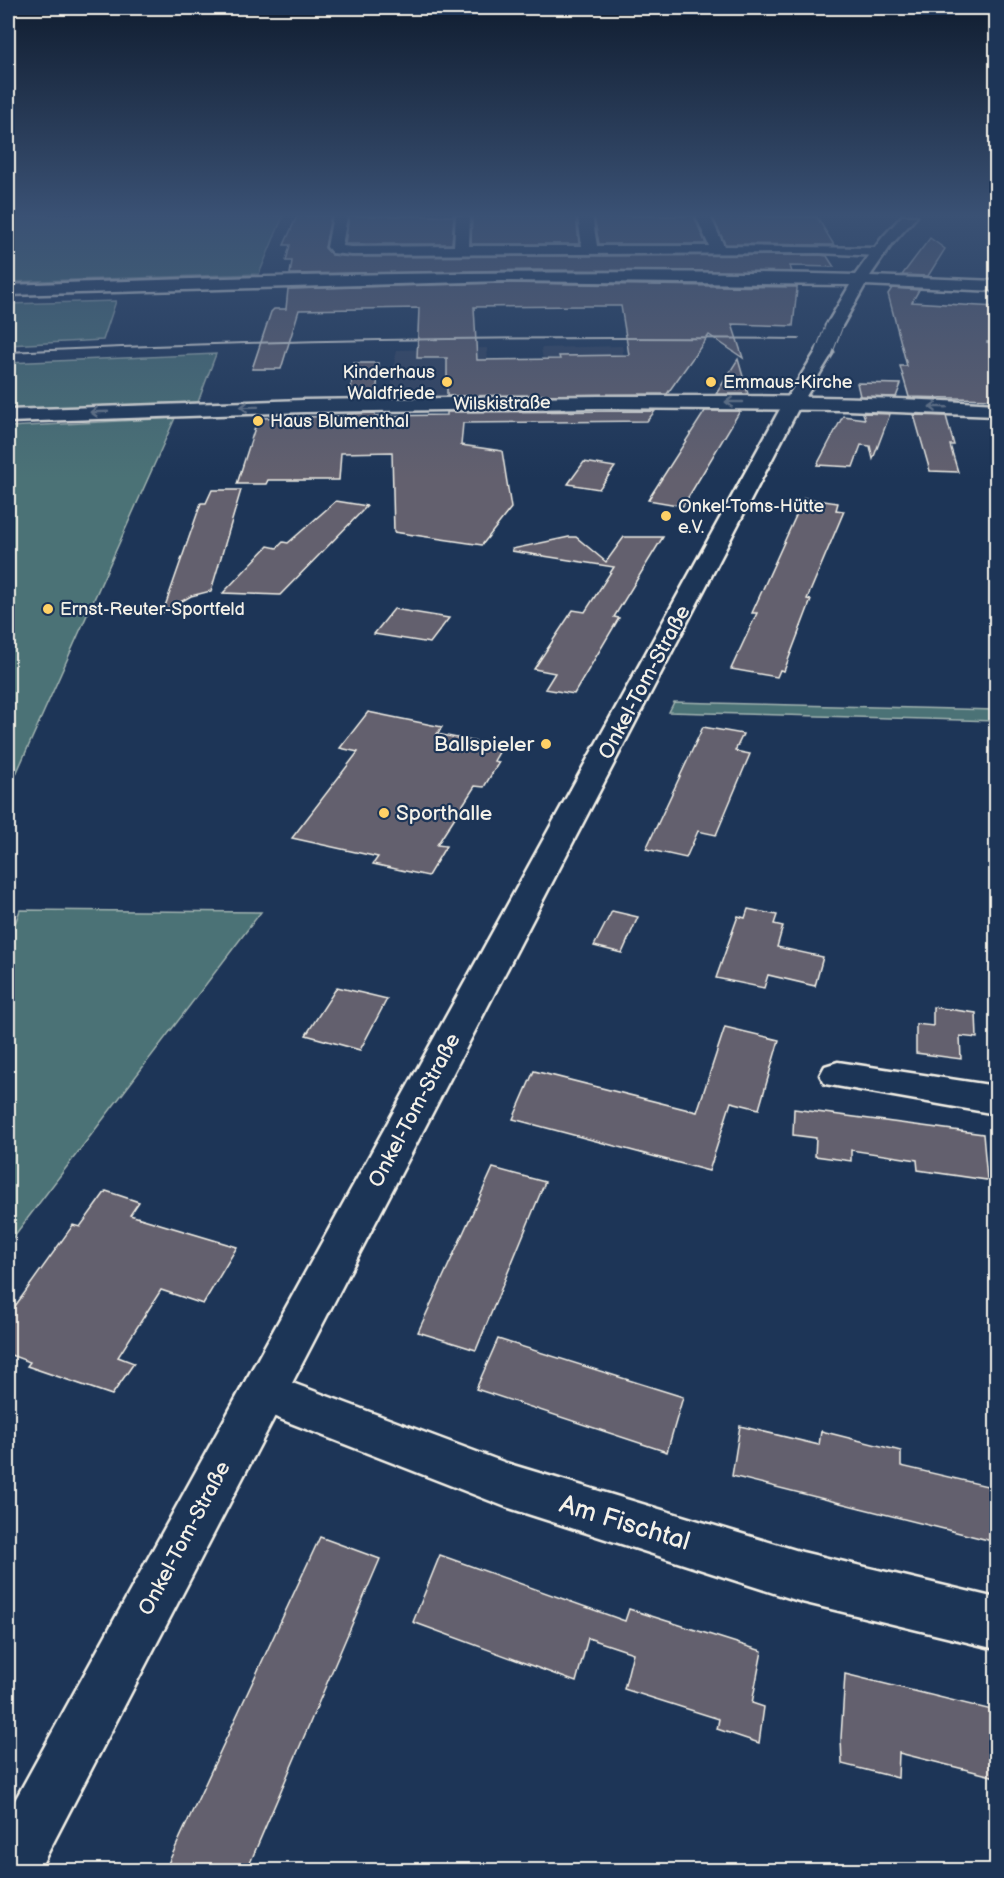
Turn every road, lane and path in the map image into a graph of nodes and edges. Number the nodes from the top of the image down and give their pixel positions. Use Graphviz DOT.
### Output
graph roads {
  1 [pos="846,304"];
  2 [pos="793,403"];
  3 [pos="996,410"];
  4 [pos="8,416"];
  5 [pos="838,1076"];
  6 [pos="996,1100"];
  7 [pos="263,1392"];
  8 [pos="996,1624"];
  9 [pos="8,1870"];
  1 -- 2 [label="main road, Onkel-Tom-Straße, bridge"];
  3 -- 2 [label="main road, Wilskistraße, one-way"];
  2 -- 4 [label="main road, Wilskistraße, one-way"];
  2 -- 7 [label="main road, Onkel-Tom-Straße"];
  5 -- 6 [label="main road"];
  7 -- 8 [label="main road, Am Fischtal"];
  7 -- 9 [label="main road, Onkel-Tom-Straße"];
}
